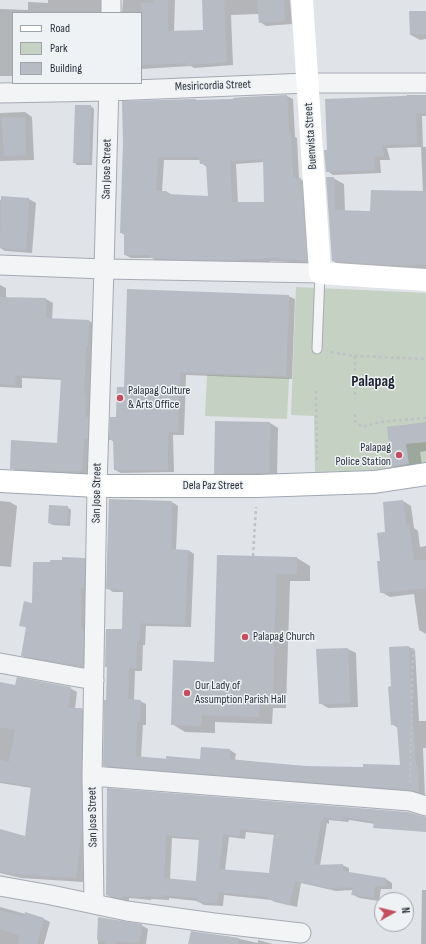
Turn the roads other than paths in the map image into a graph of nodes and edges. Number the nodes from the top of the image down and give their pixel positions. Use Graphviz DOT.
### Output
graph roads {
  1 [pos="111,0"];
  2 [pos="302,0"];
  3 [pos="111,12"];
  4 [pos="308,82"];
  5 [pos="426,83"];
  6 [pos="109,87"];
  7 [pos="0,93"];
  8 [pos="0,265"];
  9 [pos="104,269"];
  10 [pos="320,273"];
  11 [pos="426,280"];
  12 [pos="317,349"];
  13 [pos="426,474"];
  14 [pos="0,481"];
  15 [pos="97,486"];
  16 [pos="0,663"];
  17 [pos="94,680"];
  18 [pos="92,776"];
  19 [pos="418,804"];
  20 [pos="0,886"];
  21 [pos="94,903"];
  22 [pos="301,932"];
  1 -- 3 [label="street"];
  2 -- 4 [label="main road, Buenvista Street"];
  4 -- 5 [label="street, Mesiricordia Street"];
  4 -- 6 [label="street, Mesiricordia Street"];
  4 -- 10 [label="main road, Buenvista Street"];
  6 -- 7 [label="street, Mesiricordia Street"];
  6 -- 9 [label="street, San Jose Street"];
  8 -- 9 [label="street"];
  9 -- 10 [label="street"];
  9 -- 15 [label="street, San Jose Street"];
  10 -- 11 [label="main road"];
  10 -- 12 [label="lane"];
  13 -- 15 [label="main road, Dela Paz Street"];
  14 -- 15 [label="main road, Dela Paz Street"];
  15 -- 17 [label="street, San Jose Street"];
  16 -- 17 [label="street"];
  17 -- 18 [label="street, San Jose Street"];
  18 -- 19 [label="street"];
  18 -- 21 [label="street, San Jose Street"];
  20 -- 21 [label="street"];
  21 -- 22 [label="street"];
}
